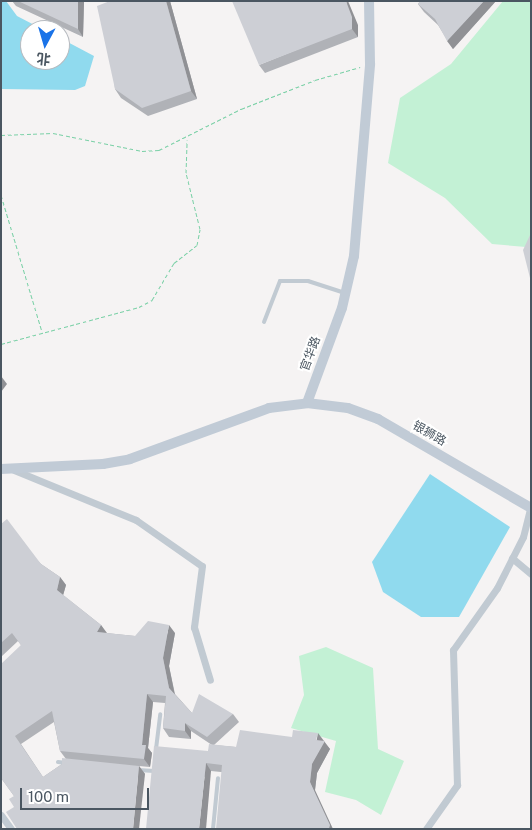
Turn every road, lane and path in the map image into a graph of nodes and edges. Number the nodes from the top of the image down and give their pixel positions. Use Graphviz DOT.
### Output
graph roads {
  1 [pos="368,1"];
  2 [pos="370,64"];
  3 [pos="1,135"];
  4 [pos="187,139"];
  5 [pos="1,196"];
  6 [pos="345,294"];
  7 [pos="264,322"];
  8 [pos="42,333"];
  9 [pos="1,344"];
  10 [pos="306,404"];
  11 [pos="6,469"];
  12 [pos="530,508"];
  13 [pos="512,558"];
  14 [pos="531,574"];
  15 [pos="210,680"];
  16 [pos="160,714"];
  17 [pos="156,752"];
  18 [pos="58,762"];
  19 [pos="155,762"];
  20 [pos="77,764"];
  21 [pos="134,769"];
  22 [pos="154,771"];
  23 [pos="218,778"];
  24 [pos="152,781"];
  25 [pos="1,815"];
  26 [pos="11,829"];
  27 [pos="214,829"];
  28 [pos="426,829"];
  1 -- 2 [label="main road, 官华路"];
  2 -- 4 [label="path"];
  2 -- 6 [label="main road, 官华路"];
  3 -- 4 [label="path"];
  4 -- 8 [label="path"];
  5 -- 8 [label="path"];
  6 -- 7 [label="lane"];
  6 -- 10 [label="main road, 官华路"];
  8 -- 9 [label="path"];
  10 -- 11 [label="main road"];
  10 -- 12 [label="main road, 银狮路"];
  11 -- 15 [label="street"];
  12 -- 13 [label="street"];
  13 -- 14 [label="street"];
  13 -- 28 [label="street"];
  16 -- 17 [label="lane"];
  18 -- 20 [label="lane"];
  19 -- 22 [label="lane"];
  21 -- 22 [label="lane"];
  22 -- 24 [label="lane"];
  23 -- 27 [label="lane"];
  25 -- 26 [label="street"];
}
